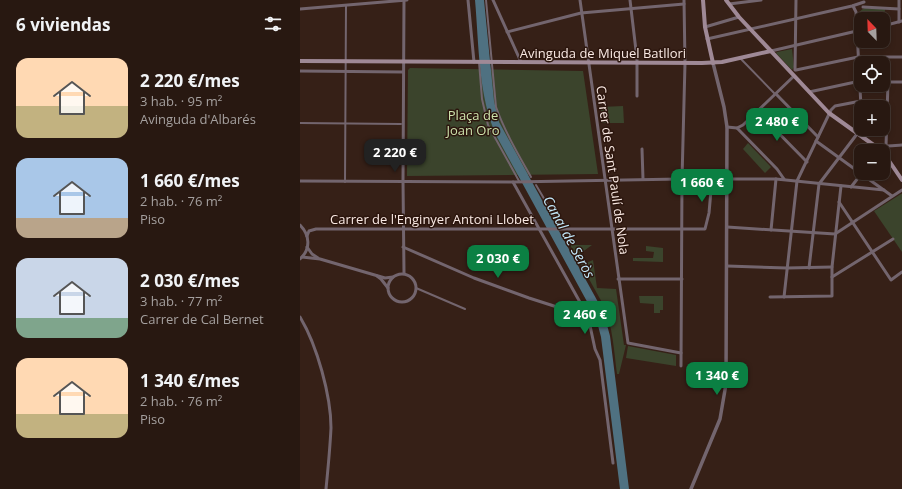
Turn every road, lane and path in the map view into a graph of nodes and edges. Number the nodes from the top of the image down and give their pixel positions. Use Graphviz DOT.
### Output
graph roads {
  1 [pos="346,0"];
  2 [pos="404,0"];
  3 [pos="408,0"];
  4 [pos="468,0"];
  5 [pos="486,0"];
  6 [pos="493,0"];
  7 [pos="580,0"];
  8 [pos="630,0"];
  9 [pos="703,0"];
  10 [pos="760,0"];
  11 [pos="796,0"];
  12 [pos="899,0"];
  13 [pos="864,1"];
  14 [pos="684,2"];
  15 [pos="728,2"];
  16 [pos="346,5"];
  17 [pos="852,6"];
  18 [pos="863,7"];
  19 [pos="630,8"];
  20 [pos="300,9"];
  21 [pos="899,9"];
  22 [pos="856,12"];
  23 [pos="581,13"];
  24 [pos="739,17"];
  25 [pos="795,19"];
  26 [pos="900,22"];
  27 [pos="890,24"];
  28 [pos="705,27"];
  29 [pos="750,29"];
  30 [pos="854,31"];
  31 [pos="507,32"];
  32 [pos="707,39"];
  33 [pos="795,45"];
  34 [pos="771,51"];
  35 [pos="890,57"];
  36 [pos="902,57"];
  37 [pos="740,58"];
  38 [pos="854,58"];
  39 [pos="301,62"];
  40 [pos="345,62"];
  41 [pos="404,62"];
  42 [pos="474,62"];
  43 [pos="480,62"];
  44 [pos="521,62"];
  45 [pos="588,63"];
  46 [pos="637,63"];
  47 [pos="685,63"];
  48 [pos="713,63"];
  49 [pos="300,71"];
  50 [pos="345,71"];
  51 [pos="403,72"];
  52 [pos="794,73"];
  53 [pos="854,82"];
  54 [pos="890,82"];
  55 [pos="902,82"];
  56 [pos="809,92"];
  57 [pos="888,92"];
  58 [pos="776,94"];
  59 [pos="637,96"];
  60 [pos="854,102"];
  61 [pos="758,112"];
  62 [pos="829,113"];
  63 [pos="300,124"];
  64 [pos="345,124"];
  65 [pos="401,124"];
  66 [pos="728,127"];
  67 [pos="737,128"];
  68 [pos="854,132"];
  69 [pos="856,136"];
  70 [pos="860,136"];
  71 [pos="818,137"];
  72 [pos="863,138"];
  73 [pos="816,141"];
  74 [pos="871,144"];
  75 [pos="886,144"];
  76 [pos="902,145"];
  77 [pos="890,146"];
  78 [pos="642,149"];
  79 [pos="839,158"];
  80 [pos="807,162"];
  81 [pos="890,163"];
  82 [pos="854,168"];
  83 [pos="531,177"];
  84 [pos="901,177"];
  85 [pos="643,179"];
  86 [pos="682,179"];
  87 [pos="712,179"];
  88 [pos="727,179"];
  89 [pos="776,179"];
  90 [pos="784,179"];
  91 [pos="604,180"];
  92 [pos="856,180"];
  93 [pos="870,180"];
  94 [pos="300,181"];
  95 [pos="345,182"];
  96 [pos="403,182"];
  97 [pos="513,182"];
  98 [pos="518,182"];
  99 [pos="797,182"];
  100 [pos="535,183"];
  101 [pos="819,184"];
  102 [pos="841,186"];
  103 [pos="851,187"];
  104 [pos="884,190"];
  105 [pos="902,190"];
  106 [pos="892,196"];
  107 [pos="839,202"];
  108 [pos="853,222"];
  109 [pos="300,225"];
  110 [pos="727,227"];
  111 [pos="403,229"];
  112 [pos="539,229"];
  113 [pos="562,229"];
  114 [pos="682,229"];
  115 [pos="612,230"];
  116 [pos="771,230"];
  117 [pos="791,231"];
  118 [pos="814,232"];
  119 [pos="835,234"];
  120 [pos="307,236"];
  121 [pos="893,239"];
  122 [pos="307,247"];
  123 [pos="403,247"];
  124 [pos="872,252"];
  125 [pos="301,258"];
  126 [pos="320,259"];
  127 [pos="727,266"];
  128 [pos="832,267"];
  129 [pos="787,268"];
  130 [pos="809,268"];
  131 [pos="902,272"];
  132 [pos="404,273"];
  133 [pos="376,275"];
  134 [pos="393,277"];
  135 [pos="832,277"];
  136 [pos="618,279"];
  137 [pos="682,279"];
  138 [pos="388,288"];
  139 [pos="416,288"];
  140 [pos="770,297"];
  141 [pos="784,297"];
  142 [pos="580,302"];
  143 [pos="465,309"];
  144 [pos="573,312"];
  145 [pos="300,317"];
  146 [pos="588,318"];
  147 [pos="682,353"];
  148 [pos="681,366"];
  149 [pos="613,462"];
  150 [pos="326,489"];
  151 [pos="692,489"];
  1 -- 16 [label="street"];
  2 -- 3 [label="street"];
  2 -- 16 [label="street"];
  2 -- 41 [label="street"];
  4 -- 42 [label="street"];
  5 -- 83 [label="street"];
  6 -- 31 [label="street"];
  7 -- 23 [label="street, Carrer de Sant Paulí de Nola"];
  8 -- 19 [label="street"];
  9 -- 28 [label="main road"];
  10 -- 15 [label="street"];
  11 -- 25 [label="street"];
  12 -- 21 [label="street"];
  13 -- 17 [label="street"];
  13 -- 18 [label="street"];
  14 -- 19 [label="street"];
  14 -- 47 [label="street"];
  15 -- 24 [label="main road"];
  16 -- 20 [label="street"];
  16 -- 40 [label="street"];
  17 -- 22 [label="street"];
  17 -- 25 [label="street"];
  18 -- 21 [label="street"];
  18 -- 22 [label="street"];
  19 -- 23 [label="street"];
  19 -- 46 [label="street"];
  21 -- 26 [label="street"];
  23 -- 31 [label="street"];
  23 -- 45 [label="street, Carrer de Sant Paulí de Nola"];
  24 -- 28 [label="street"];
  24 -- 29 [label="main road"];
  25 -- 29 [label="street"];
  25 -- 33 [label="street"];
  26 -- 27 [label="street"];
  28 -- 32 [label="main road"];
  29 -- 32 [label="street"];
  29 -- 34 [label="main road"];
  30 -- 33 [label="street"];
  31 -- 44 [label="street"];
  32 -- 48 [label="main road"];
  33 -- 34 [label="street"];
  33 -- 52 [label="street"];
  34 -- 37 [label="main road, Avinguda de Miquel Batllori"];
  34 -- 52 [label="main road"];
  35 -- 36 [label="street"];
  37 -- 48 [label="main road, Avinguda de Miquel Batllori"];
  37 -- 58 [label="street"];
  38 -- 52 [label="street"];
  39 -- 40 [label="main road"];
  40 -- 41 [label="main road"];
  40 -- 50 [label="street"];
  41 -- 42 [label="main road"];
  41 -- 51 [label="street"];
  42 -- 43 [label="main road"];
  43 -- 44 [label="main road, Avinguda de Miquel Batllori"];
  43 -- 98 [label="street"];
  44 -- 45 [label="main road, Avinguda de Miquel Batllori"];
  45 -- 46 [label="main road, Avinguda de Miquel Batllori"];
  45 -- 91 [label="street, Carrer de Sant Paulí de Nola"];
  46 -- 47 [label="main road, Avinguda de Miquel Batllori"];
  46 -- 59 [label="street"];
  47 -- 48 [label="main road, Avinguda de Miquel Batllori"];
  47 -- 86 [label="street"];
  48 -- 66 [label="street"];
  49 -- 50 [label="street"];
  50 -- 51 [label="street"];
  50 -- 64 [label="street"];
  51 -- 96 [label="street"];
  52 -- 56 [label="main road"];
  52 -- 58 [label="street"];
  53 -- 56 [label="street"];
  54 -- 55 [label="street"];
  56 -- 62 [label="main road"];
  57 -- 75 [label="street"];
  58 -- 61 [label="street"];
  58 -- 71 [label="street"];
  60 -- 62 [label="street"];
  61 -- 67 [label="street"];
  61 -- 80 [label="street"];
  62 -- 68 [label="main road"];
  62 -- 71 [label="street"];
  63 -- 64 [label="street"];
  64 -- 65 [label="street"];
  64 -- 95 [label="street"];
  66 -- 67 [label="street"];
  66 -- 88 [label="street"];
  67 -- 90 [label="street"];
  69 -- 79 [label="street"];
  70 -- 72 [label="main road"];
  71 -- 73 [label="street"];
  72 -- 74 [label="main road"];
  73 -- 79 [label="street"];
  73 -- 80 [label="street"];
  76 -- 77 [label="street"];
  78 -- 85 [label="street"];
  79 -- 82 [label="street"];
  79 -- 101 [label="street"];
  80 -- 99 [label="street"];
  81 -- 84 [label="main road"];
  85 -- 86 [label="street"];
  85 -- 91 [label="street"];
  86 -- 87 [label="street"];
  86 -- 114 [label="street"];
  87 -- 88 [label="street"];
  87 -- 114 [label="street, Carrer de l'Enginyer Antoni Llobet"];
  88 -- 89 [label="street"];
  88 -- 110 [label="street"];
  89 -- 90 [label="street"];
  89 -- 116 [label="street"];
  90 -- 99 [label="street"];
  91 -- 100 [label="street"];
  91 -- 115 [label="street, Carrer de Sant Paulí de Nola"];
  92 -- 103 [label="street"];
  93 -- 104 [label="street"];
  94 -- 95 [label="street"];
  95 -- 96 [label="street"];
  96 -- 97 [label="street"];
  96 -- 111 [label="street"];
  97 -- 98 [label="street"];
  97 -- 112 [label="street"];
  98 -- 100 [label="street"];
  99 -- 101 [label="street"];
  99 -- 117 [label="street"];
  100 -- 113 [label="street"];
  101 -- 102 [label="street"];
  101 -- 118 [label="street"];
  102 -- 103 [label="street"];
  102 -- 107 [label="street"];
  103 -- 104 [label="street"];
  104 -- 106 [label="street"];
  105 -- 106 [label="street"];
  106 -- 108 [label="street"];
  107 -- 108 [label="street"];
  107 -- 119 [label="street"];
  108 -- 119 [label="street"];
  108 -- 124 [label="street"];
  109 -- 120 [label="street"];
  110 -- 116 [label="street"];
  110 -- 127 [label="street"];
  111 -- 112 [label="street, Carrer de l'Enginyer Antoni Llobet"];
  111 -- 120 [label="street, Carrer de l'Enginyer Antoni Llobet"];
  111 -- 123 [label="street"];
  112 -- 113 [label="street, Carrer de l'Enginyer Antoni Llobet"];
  112 -- 142 [label="street"];
  113 -- 115 [label="street, Carrer de l'Enginyer Antoni Llobet"];
  114 -- 115 [label="street, Carrer de l'Enginyer Antoni Llobet"];
  114 -- 137 [label="street"];
  115 -- 136 [label="street, Carrer de Sant Paulí de Nola"];
  116 -- 117 [label="street"];
  117 -- 118 [label="street"];
  117 -- 129 [label="street"];
  118 -- 119 [label="street"];
  118 -- 130 [label="street"];
  119 -- 128 [label="street"];
  120 -- 122 [label="street"];
  121 -- 124 [label="street"];
  122 -- 125 [label="street"];
  122 -- 126 [label="street"];
  123 -- 132 [label="street"];
  123 -- 144 [label="street"];
  124 -- 131 [label="street"];
  124 -- 135 [label="street"];
  125 -- 126 [label="street"];
  126 -- 133 [label="street"];
  127 -- 129 [label="street"];
  127 -- 151 [label="street"];
  128 -- 130 [label="street"];
  128 -- 135 [label="street"];
  129 -- 130 [label="street"];
  129 -- 141 [label="street"];
  132 -- 134 [label="street"];
  132 -- 139 [label="street"];
  133 -- 134 [label="street"];
  133 -- 138 [label="street"];
  134 -- 138 [label="street"];
  135 -- 141 [label="street"];
  136 -- 137 [label="street"];
  136 -- 147 [label="street, Carrer de Sant Paulí de Nola"];
  137 -- 147 [label="street"];
  138 -- 139 [label="street"];
  139 -- 143 [label="street"];
  140 -- 141 [label="street"];
  142 -- 144 [label="street"];
  142 -- 146 [label="street"];
  144 -- 146 [label="street"];
  145 -- 150 [label="street"];
  146 -- 149 [label="street"];
  147 -- 148 [label="street"];
}
